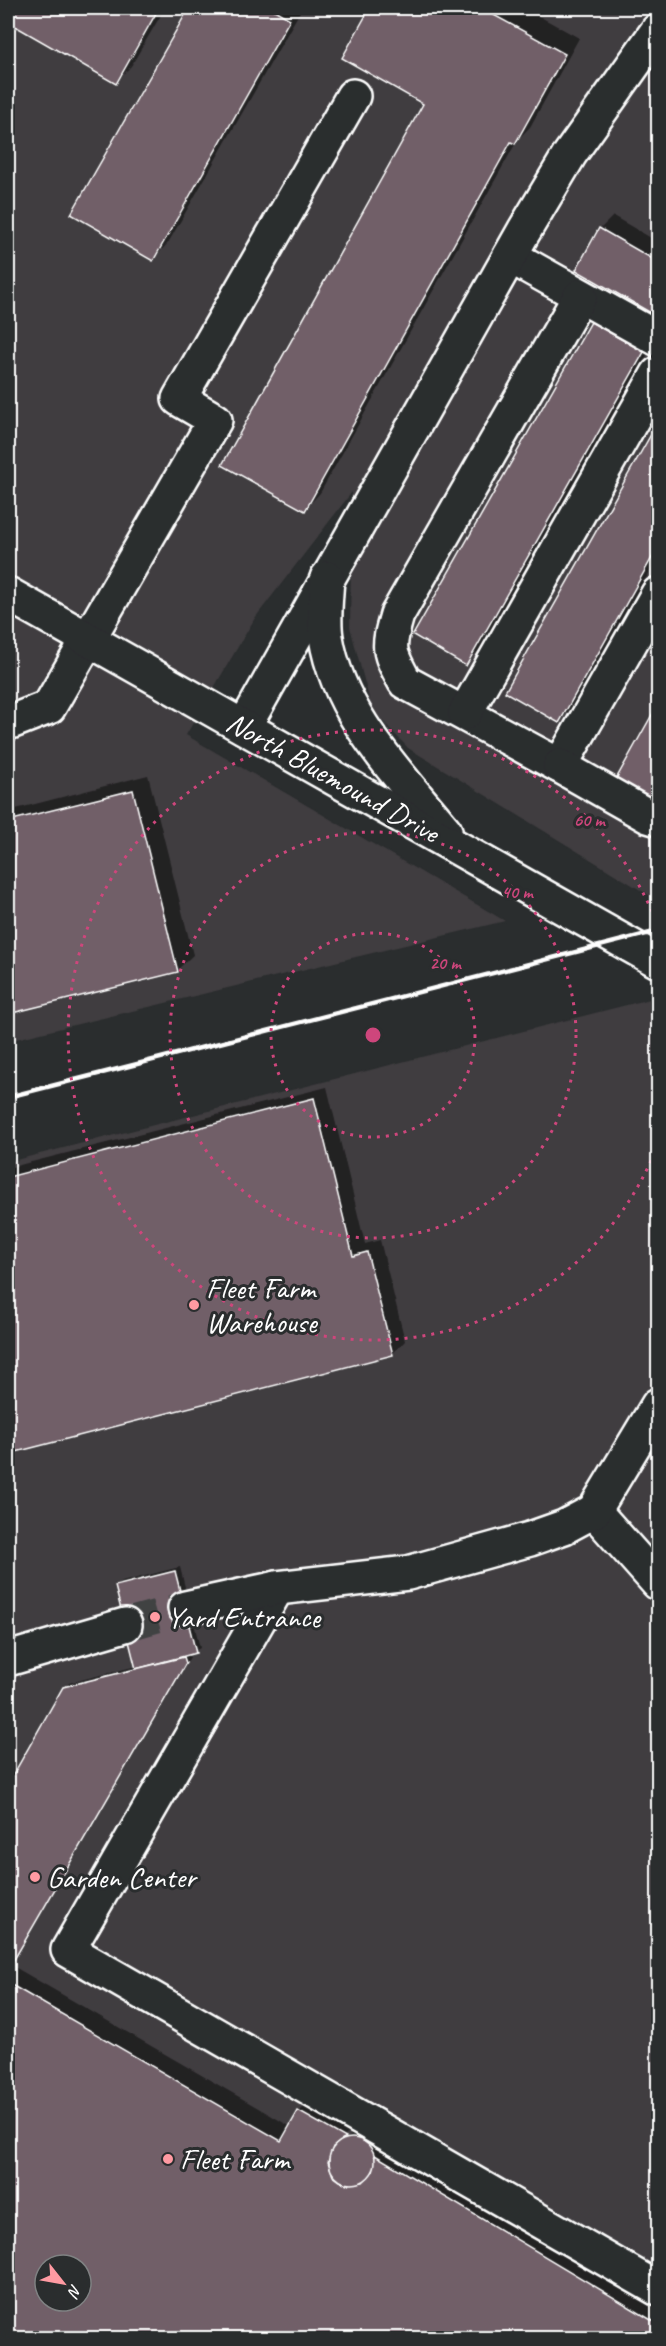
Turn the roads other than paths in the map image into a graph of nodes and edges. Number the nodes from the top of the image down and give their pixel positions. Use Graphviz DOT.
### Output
graph roads {
  1 [pos="658,30"];
  2 [pos="353,96"];
  3 [pos="510,256"];
  4 [pos="580,296"];
  5 [pos="658,339"];
  6 [pos="658,374"];
  7 [pos="327,578"];
  8 [pos="8,594"];
  9 [pos="658,594"];
  10 [pos="88,639"];
  11 [pos="465,713"];
  12 [pos="8,723"];
  13 [pos="244,727"];
  14 [pos="560,766"];
  15 [pos="658,819"];
  16 [pos="457,846"];
  17 [pos="658,961"];
  18 [pos="658,1405"];
  19 [pos="594,1511"];
  20 [pos="658,1583"];
  21 [pos="277,1588"];
  22 [pos="185,1608"];
  23 [pos="125,1625"];
  24 [pos="8,1659"];
  25 [pos="658,2289"];
  1 -- 3 [label="main road"];
  2 -- 10 [label="main road"];
  3 -- 4 [label="main road"];
  3 -- 7 [label="main road"];
  4 -- 5 [label="main road"];
  4 -- 11 [label="main road"];
  6 -- 11 [label="main road"];
  7 -- 13 [label="main road"];
  7 -- 16 [label="main road"];
  8 -- 10 [label="main road, North Bluemound Drive"];
  9 -- 14 [label="main road"];
  10 -- 12 [label="main road"];
  10 -- 13 [label="main road, North Bluemound Drive"];
  11 -- 14 [label="main road"];
  13 -- 16 [label="main road, North Bluemound Drive"];
  14 -- 15 [label="main road"];
  16 -- 17 [label="main road, North Bluemound Drive"];
  18 -- 19 [label="main road"];
  19 -- 20 [label="main road"];
  19 -- 21 [label="main road"];
  21 -- 22 [label="main road"];
  21 -- 25 [label="main road"];
  23 -- 24 [label="main road"];
}
